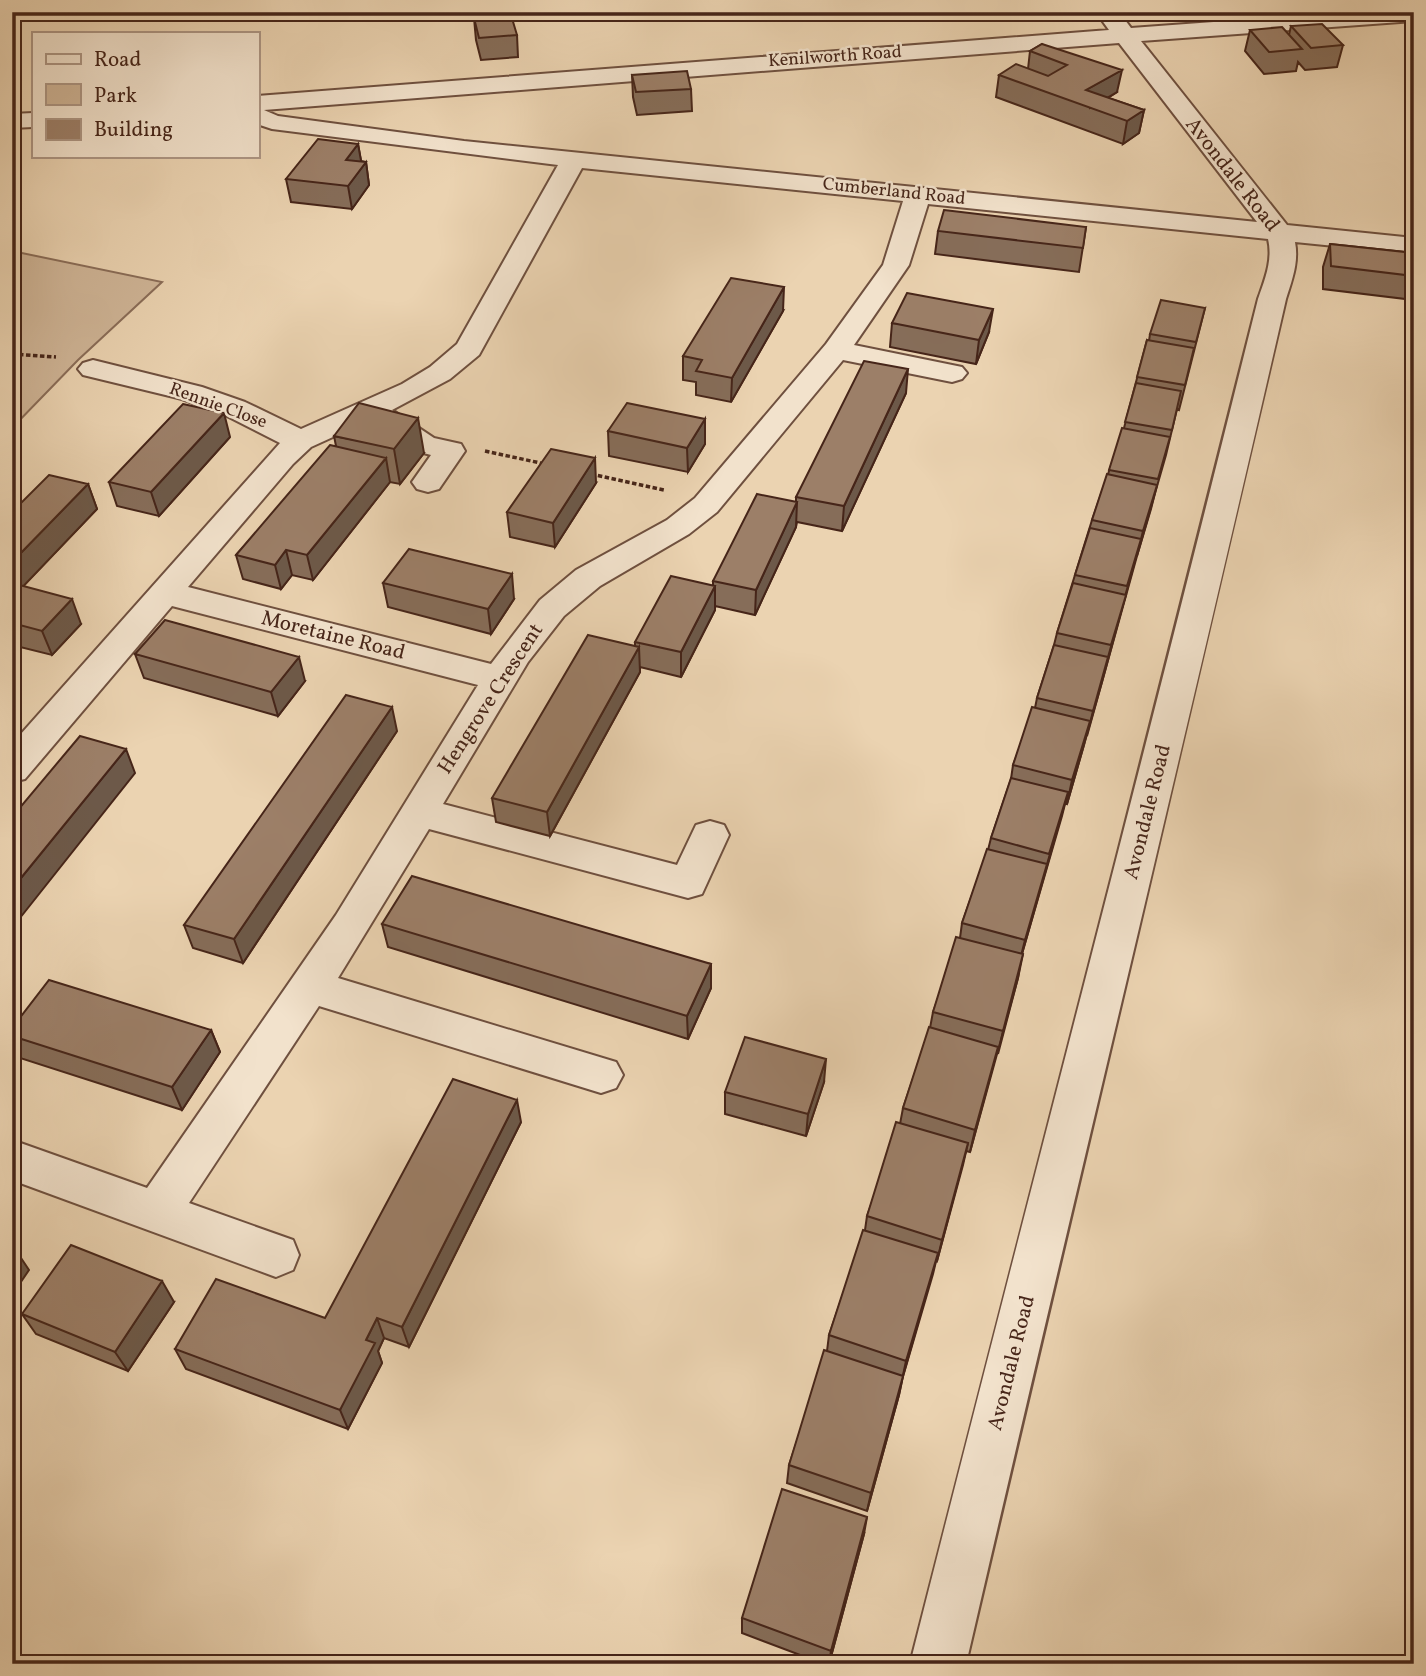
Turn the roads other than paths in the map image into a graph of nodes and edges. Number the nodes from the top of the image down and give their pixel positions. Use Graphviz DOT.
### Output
graph roads {
  1 [pos="1414,14"];
  2 [pos="1116,24"];
  3 [pos="387,91"];
  4 [pos="259,103"];
  5 [pos="259,116"];
  6 [pos="32,120"];
  7 [pos="12,121"];
  8 [pos="375,137"];
  9 [pos="574,159"];
  10 [pos="918,194"];
  11 [pos="1278,231"];
  12 [pos="1414,246"];
  13 [pos="836,350"];
  14 [pos="93,369"];
  15 [pos="951,373"];
  16 [pos="370,409"];
  17 [pos="300,441"];
  18 [pos="428,482"];
  19 [pos="166,593"];
  20 [pos="500,678"];
  21 [pos="12,769"];
  22 [pos="419,812"];
  23 [pos="710,835"];
  24 [pos="309,986"];
  25 [pos="601,1075"];
  26 [pos="12,1160"];
  27 [pos="157,1212"];
  28 [pos="276,1255"];
  29 [pos="938,1664"];
  1 -- 2 [label="street, Kenilworth Road"];
  2 -- 3 [label="street, Kenilworth Road"];
  2 -- 11 [label="street, Avondale Road"];
  3 -- 4 [label="street, Kenilworth Road"];
  3 -- 8 [label="street"];
  5 -- 8 [label="street, Cumberland Road"];
  6 -- 7 [label="street"];
  8 -- 9 [label="street, Cumberland Road"];
  9 -- 10 [label="street, Cumberland Road"];
  9 -- 16 [label="street"];
  10 -- 11 [label="street, Cumberland Road"];
  10 -- 13 [label="street, Hengrove Crescent"];
  11 -- 12 [label="street, Cumberland Road"];
  11 -- 29 [label="street, Avondale Road"];
  13 -- 15 [label="street"];
  13 -- 20 [label="street, Hengrove Crescent"];
  14 -- 17 [label="street, Rennie Close"];
  16 -- 17 [label="street"];
  16 -- 18 [label="street"];
  17 -- 19 [label="street"];
  19 -- 20 [label="street, Moretaine Road"];
  19 -- 21 [label="street"];
  20 -- 22 [label="street, Hengrove Crescent"];
  22 -- 23 [label="street"];
  22 -- 24 [label="street, Hengrove Crescent"];
  24 -- 25 [label="street"];
  24 -- 27 [label="street, Hengrove Crescent"];
  26 -- 27 [label="street"];
  27 -- 28 [label="street"];
}
